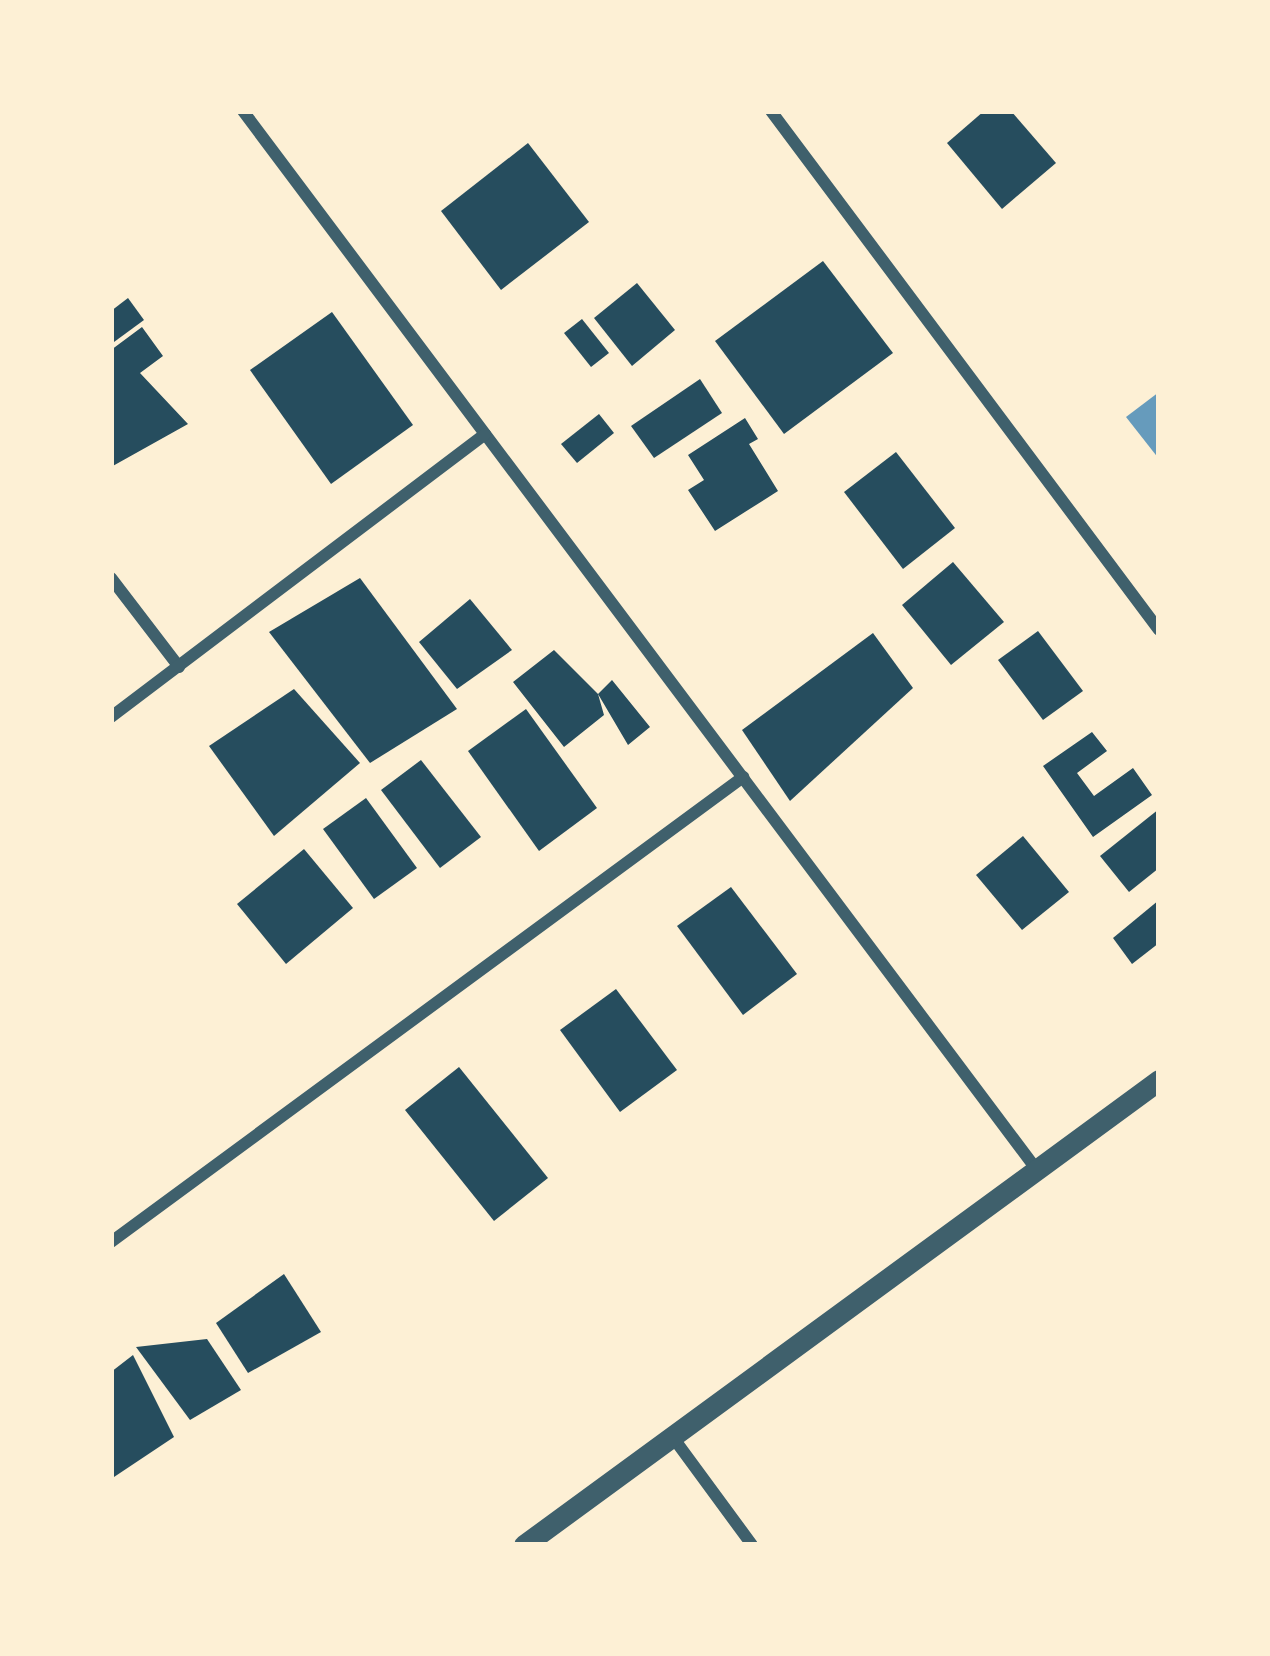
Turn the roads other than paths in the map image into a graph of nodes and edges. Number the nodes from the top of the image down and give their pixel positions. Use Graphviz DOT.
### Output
graph roads {
  1 [pos="243,111"];
  2 [pos="771,111"];
  3 [pos="485,434"];
  4 [pos="111,578"];
  5 [pos="1159,630"];
  6 [pos="179,668"];
  7 [pos="111,717"];
  8 [pos="743,777"];
  9 [pos="1159,1080"];
  10 [pos="1036,1170"];
  11 [pos="111,1242"];
  12 [pos="673,1436"];
  13 [pos="524,1545"];
  14 [pos="752,1545"];
  1 -- 3 [label="street"];
  2 -- 5 [label="street"];
  3 -- 6 [label="street"];
  3 -- 8 [label="street"];
  4 -- 6 [label="street"];
  6 -- 7 [label="street"];
  8 -- 10 [label="street"];
  8 -- 11 [label="street"];
  9 -- 10 [label="street"];
  10 -- 12 [label="street"];
  12 -- 13 [label="street"];
  12 -- 14 [label="street"];
}
